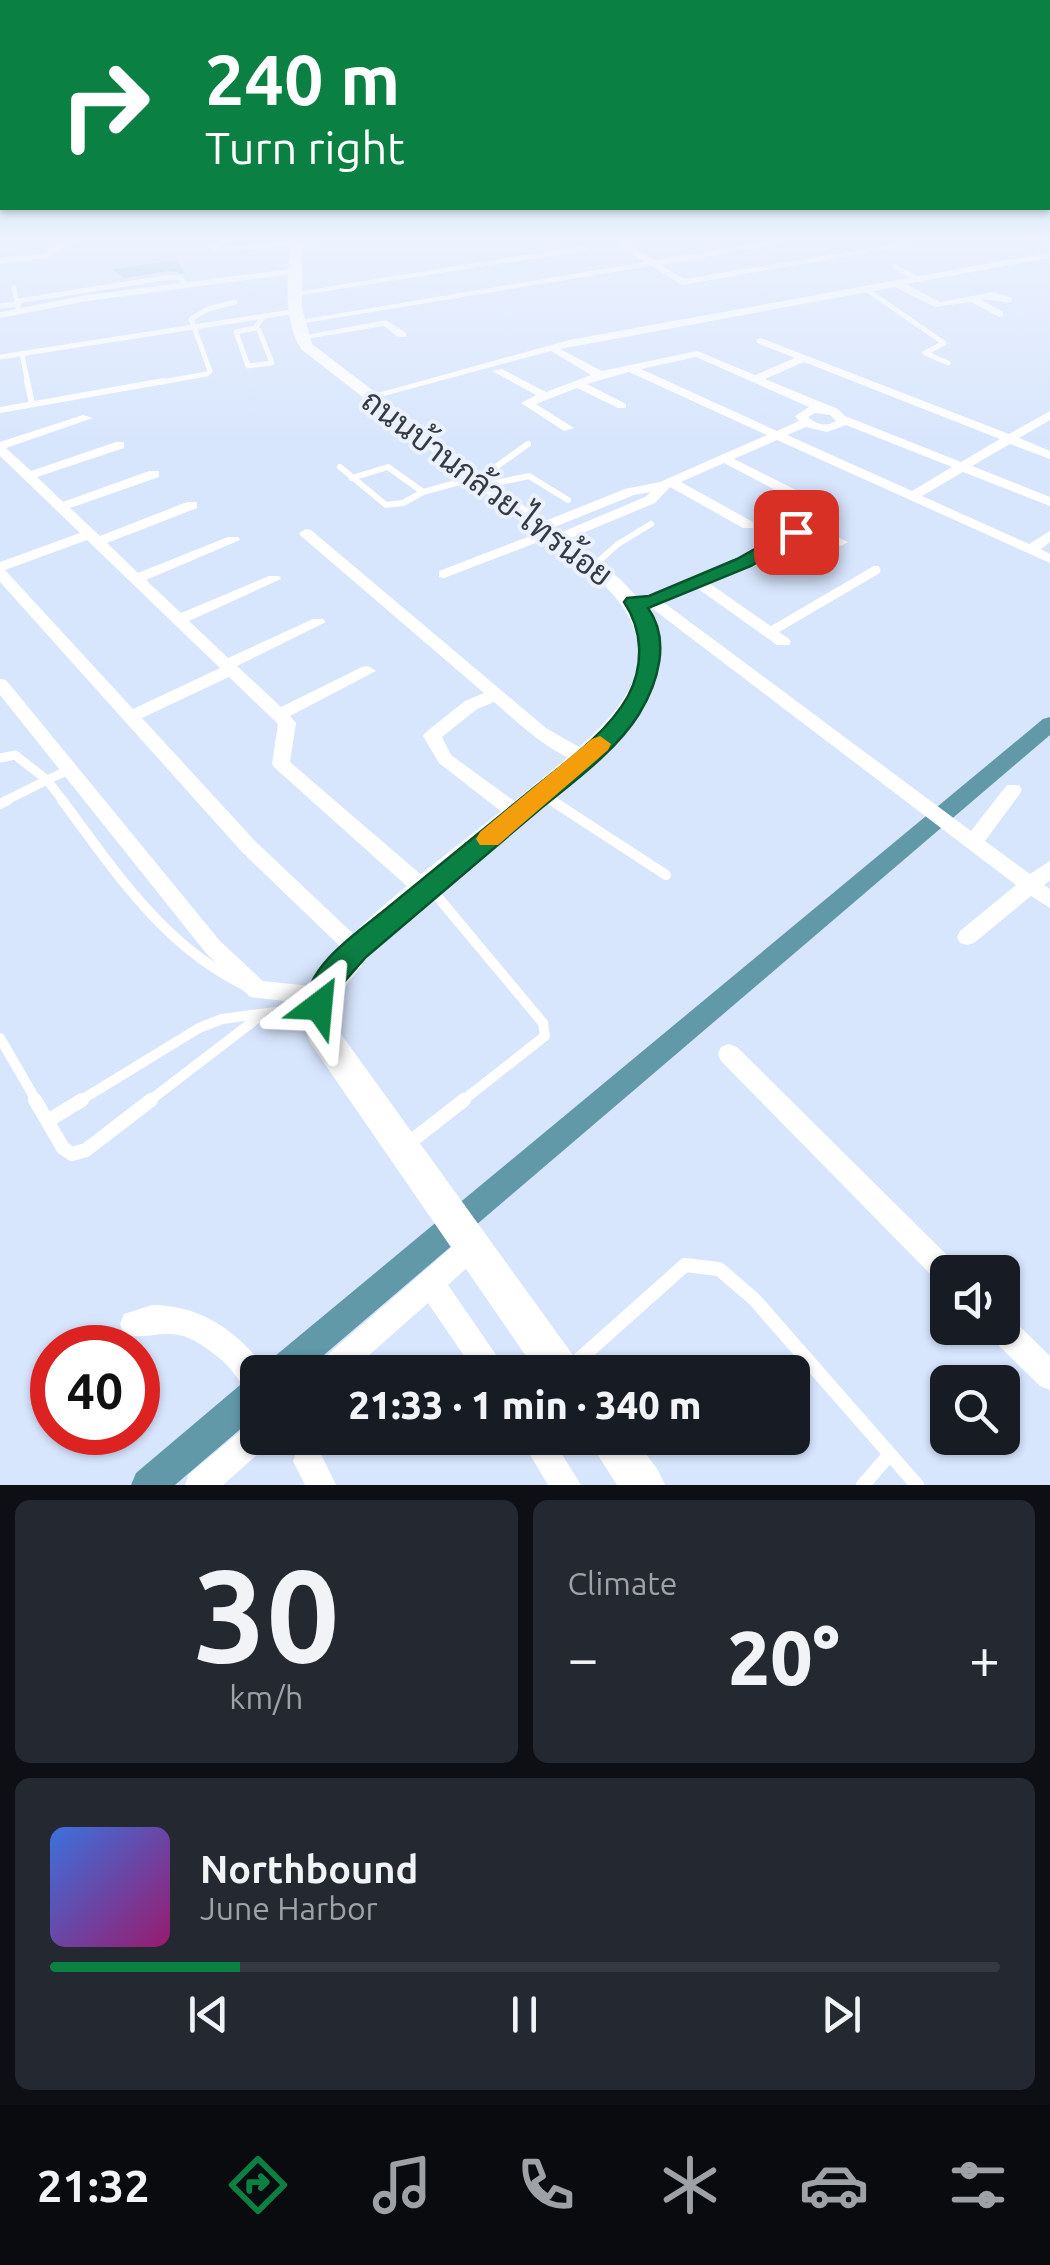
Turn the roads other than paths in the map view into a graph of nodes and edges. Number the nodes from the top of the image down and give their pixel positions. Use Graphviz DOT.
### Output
graph roads {
  1 [pos="216,308"];
  2 [pos="272,308"];
  3 [pos="303,308"];
  4 [pos="327,308"];
  5 [pos="766,308"];
  6 [pos="894,308"];
  7 [pos="989,308"];
  8 [pos="999,314"];
  9 [pos="264,316"];
  10 [pos="193,326"];
  11 [pos="255,328"];
  12 [pos="351,328"];
  13 [pos="402,335"];
  14 [pos="362,341"];
  15 [pos="762,341"];
  16 [pos="556,351"];
  17 [pos="22,354"];
  18 [pos="0,356"];
  19 [pos="804,358"];
  20 [pos="948,363"];
  21 [pos="629,368"];
  22 [pos="498,371"];
  23 [pos="600,376"];
  24 [pos="756,379"];
  25 [pos="577,384"];
  26 [pos="544,395"];
  27 [pos="368,397"];
  28 [pos="32,404"];
  29 [pos="622,406"];
  30 [pos="0,410"];
  31 [pos="824,410"];
  32 [pos="1050,415"];
  33 [pos="87,418"];
  34 [pos="842,419"];
  35 [pos="805,422"];
  36 [pos="568,428"];
  37 [pos="776,435"];
  38 [pos="1008,438"];
  39 [pos="528,444"];
  40 [pos="120,445"];
  41 [pos="0,447"];
  42 [pos="1050,455"];
  43 [pos="723,458"];
  44 [pos="964,466"];
  45 [pos="340,467"];
  46 [pos="154,474"];
  47 [pos="29,476"];
  48 [pos="352,478"];
  49 [pos="478,481"];
  50 [pos="667,484"];
  51 [pos="423,492"];
  52 [pos="912,496"];
  53 [pos="801,498"];
  54 [pos="568,500"];
  55 [pos="1050,502"];
  56 [pos="192,505"];
  57 [pos="61,507"];
  58 [pos="651,524"];
  59 [pos="748,525"];
  60 [pos="306,534"];
  61 [pos="548,534"];
  62 [pos="1050,536"];
  63 [pos="94,538"];
  64 [pos="233,540"];
  65 [pos="842,542"];
  66 [pos="1031,550"];
  67 [pos="1050,559"];
  68 [pos="592,567"];
  69 [pos="0,570"];
  70 [pos="876,570"];
  71 [pos="444,574"];
  72 [pos="136,579"];
  73 [pos="274,579"];
  74 [pos="695,580"];
  75 [pos="643,602"];
  76 [pos="179,620"];
  77 [pos="318,622"];
  78 [pos="777,637"];
  79 [pos="229,667"];
  80 [pos="368,671"];
  81 [pos="0,684"];
  82 [pos="496,696"];
  83 [pos="279,715"];
  84 [pos="130,717"];
  85 [pos="0,758"];
  86 [pos="585,758"];
  87 [pos="69,770"];
  88 [pos="46,780"];
  89 [pos="1013,790"];
  90 [pos="542,794"];
  91 [pos="0,804"];
  92 [pos="518,814"];
  93 [pos="973,842"];
  94 [pos="1050,869"];
  95 [pos="666,875"];
  96 [pos="1030,885"];
  97 [pos="428,889"];
  98 [pos="1050,900"];
  99 [pos="966,938"];
  100 [pos="356,949"];
  101 [pos="258,990"];
  102 [pos="319,1001"];
  103 [pos="260,1016"];
  104 [pos="0,1038"];
  105 [pos="729,1054"];
  106 [pos="49,1120"];
  107 [pos="402,1148"];
  108 [pos="463,1233"];
  109 [pos="930,1256"];
  110 [pos="431,1282"];
  111 [pos="134,1324"];
  112 [pos="1018,1345"];
  113 [pos="347,1355"];
  114 [pos="480,1355"];
  115 [pos="551,1355"];
  116 [pos="582,1355"];
  117 [pos="803,1355"];
  118 [pos="240,1363"];
  119 [pos="810,1363"];
  120 [pos="1050,1376"];
  121 [pos="240,1451"];
  122 [pos="890,1454"];
  123 [pos="546,1455"];
  124 [pos="621,1455"];
  125 [pos="200,1485"];
  126 [pos="566,1485"];
  127 [pos="643,1485"];
  128 [pos="863,1485"];
  129 [pos="917,1485"];
  1 -- 10 [label="lane"];
  2 -- 9 [label="lane"];
  3 -- 27 [label="street, ถนนบ้านกล้วย-ไทรน้อย"];
  4 -- 12 [label="street"];
  5 -- 27 [label="street"];
  6 -- 20 [label="lane"];
  7 -- 8 [label="street"];
  9 -- 10 [label="lane"];
  9 -- 11 [label="lane"];
  10 -- 17 [label="lane"];
  10 -- 28 [label="lane"];
  11 -- 11 [label="lane"];
  12 -- 13 [label="street"];
  12 -- 14 [label="street"];
  15 -- 19 [label="street"];
  16 -- 23 [label="street"];
  17 -- 18 [label="lane"];
  17 -- 28 [label="lane"];
  19 -- 24 [label="street"];
  19 -- 38 [label="street"];
  21 -- 23 [label="street"];
  21 -- 24 [label="street"];
  21 -- 37 [label="street"];
  22 -- 26 [label="street"];
  23 -- 25 [label="street"];
  24 -- 31 [label="street"];
  25 -- 26 [label="street"];
  25 -- 29 [label="street"];
  26 -- 36 [label="street"];
  27 -- 49 [label="street, ถนนบ้านกล้วย-ไทรน้อย"];
  28 -- 30 [label="lane"];
  31 -- 34 [label="street"];
  31 -- 35 [label="street"];
  32 -- 38 [label="street"];
  33 -- 41 [label="street"];
  34 -- 35 [label="street"];
  34 -- 44 [label="street"];
  35 -- 37 [label="street"];
  37 -- 43 [label="street"];
  37 -- 52 [label="street"];
  38 -- 42 [label="street"];
  38 -- 44 [label="street"];
  39 -- 49 [label="lane"];
  40 -- 47 [label="street"];
  41 -- 47 [label="street"];
  43 -- 50 [label="street"];
  43 -- 53 [label="street"];
  44 -- 52 [label="street"];
  44 -- 55 [label="street"];
  45 -- 48 [label="lane"];
  46 -- 57 [label="street"];
  47 -- 57 [label="street"];
  48 -- 51 [label="lane"];
  48 -- 51 [label="lane"];
  49 -- 51 [label="lane"];
  49 -- 54 [label="lane"];
  49 -- 61 [label="street, ถนนบ้านกล้วย-ไทรน้อย"];
  50 -- 59 [label="street"];
  50 -- 61 [label="street"];
  52 -- 66 [label="street"];
  56 -- 63 [label="street"];
  57 -- 63 [label="street"];
  58 -- 68 [label="lane"];
  60 -- 82 [label="street"];
  61 -- 68 [label="street, ถนนบ้านกล้วย-ไทรน้อย"];
  61 -- 71 [label="street"];
  62 -- 66 [label="street"];
  63 -- 69 [label="street"];
  63 -- 72 [label="street"];
  64 -- 72 [label="street"];
  65 -- 74 [label="street"];
  66 -- 67 [label="street"];
  68 -- 75 [label="street, ถนนบ้านกล้วย-ไทรน้อย"];
  69 -- 84 [label="street"];
  70 -- 78 [label="lane"];
  72 -- 76 [label="street"];
  73 -- 76 [label="street"];
  74 -- 75 [label="street"];
  74 -- 78 [label="street"];
  75 -- 86 [label="street, ถนนบ้านกล้วย-ไทรน้อย"];
  75 -- 93 [label="street"];
  76 -- 79 [label="street"];
  77 -- 79 [label="street"];
  79 -- 83 [label="street"];
  79 -- 84 [label="street"];
  80 -- 83 [label="street"];
  81 -- 87 [label="street"];
  82 -- 86 [label="street"];
  82 -- 92 [label="street"];
  83 -- 97 [label="street"];
  84 -- 100 [label="street"];
  85 -- 88 [label="lane"];
  86 -- 90 [label="street, ถนนบ้านกล้วย-ไทรน้อย"];
  87 -- 88 [label="lane"];
  87 -- 101 [label="street"];
  88 -- 91 [label="lane"];
  88 -- 101 [label="lane"];
  89 -- 93 [label="street"];
  90 -- 92 [label="street, ถนนบ้านกล้วย-ไทรน้อย"];
  90 -- 95 [label="lane"];
  92 -- 97 [label="street, ถนนบ้านกล้วย-ไทรน้อย"];
  93 -- 96 [label="street"];
  94 -- 96 [label="street"];
  96 -- 98 [label="street"];
  96 -- 99 [label="street"];
  97 -- 100 [label="street, ถนนบ้านกล้วย-ไทรน้อย"];
  97 -- 107 [label="lane"];
  100 -- 102 [label="street, ถนนบ้านกล้วย-ไทรน้อย"];
  101 -- 102 [label="street"];
  102 -- 103 [label="lane"];
  102 -- 107 [label="street"];
  103 -- 106 [label="lane"];
  103 -- 106 [label="lane"];
  104 -- 106 [label="lane"];
  105 -- 109 [label="street"];
  107 -- 108 [label="street"];
  108 -- 110 [label="street"];
  108 -- 115 [label="street"];
  110 -- 113 [label="street"];
  110 -- 114 [label="street"];
  111 -- 118 [label="street"];
  112 -- 120 [label="street"];
  116 -- 117 [label="lane"];
  119 -- 122 [label="lane"];
  121 -- 125 [label="street"];
  122 -- 128 [label="lane"];
  122 -- 129 [label="lane"];
  123 -- 126 [label="street"];
  124 -- 127 [label="street"];
}
